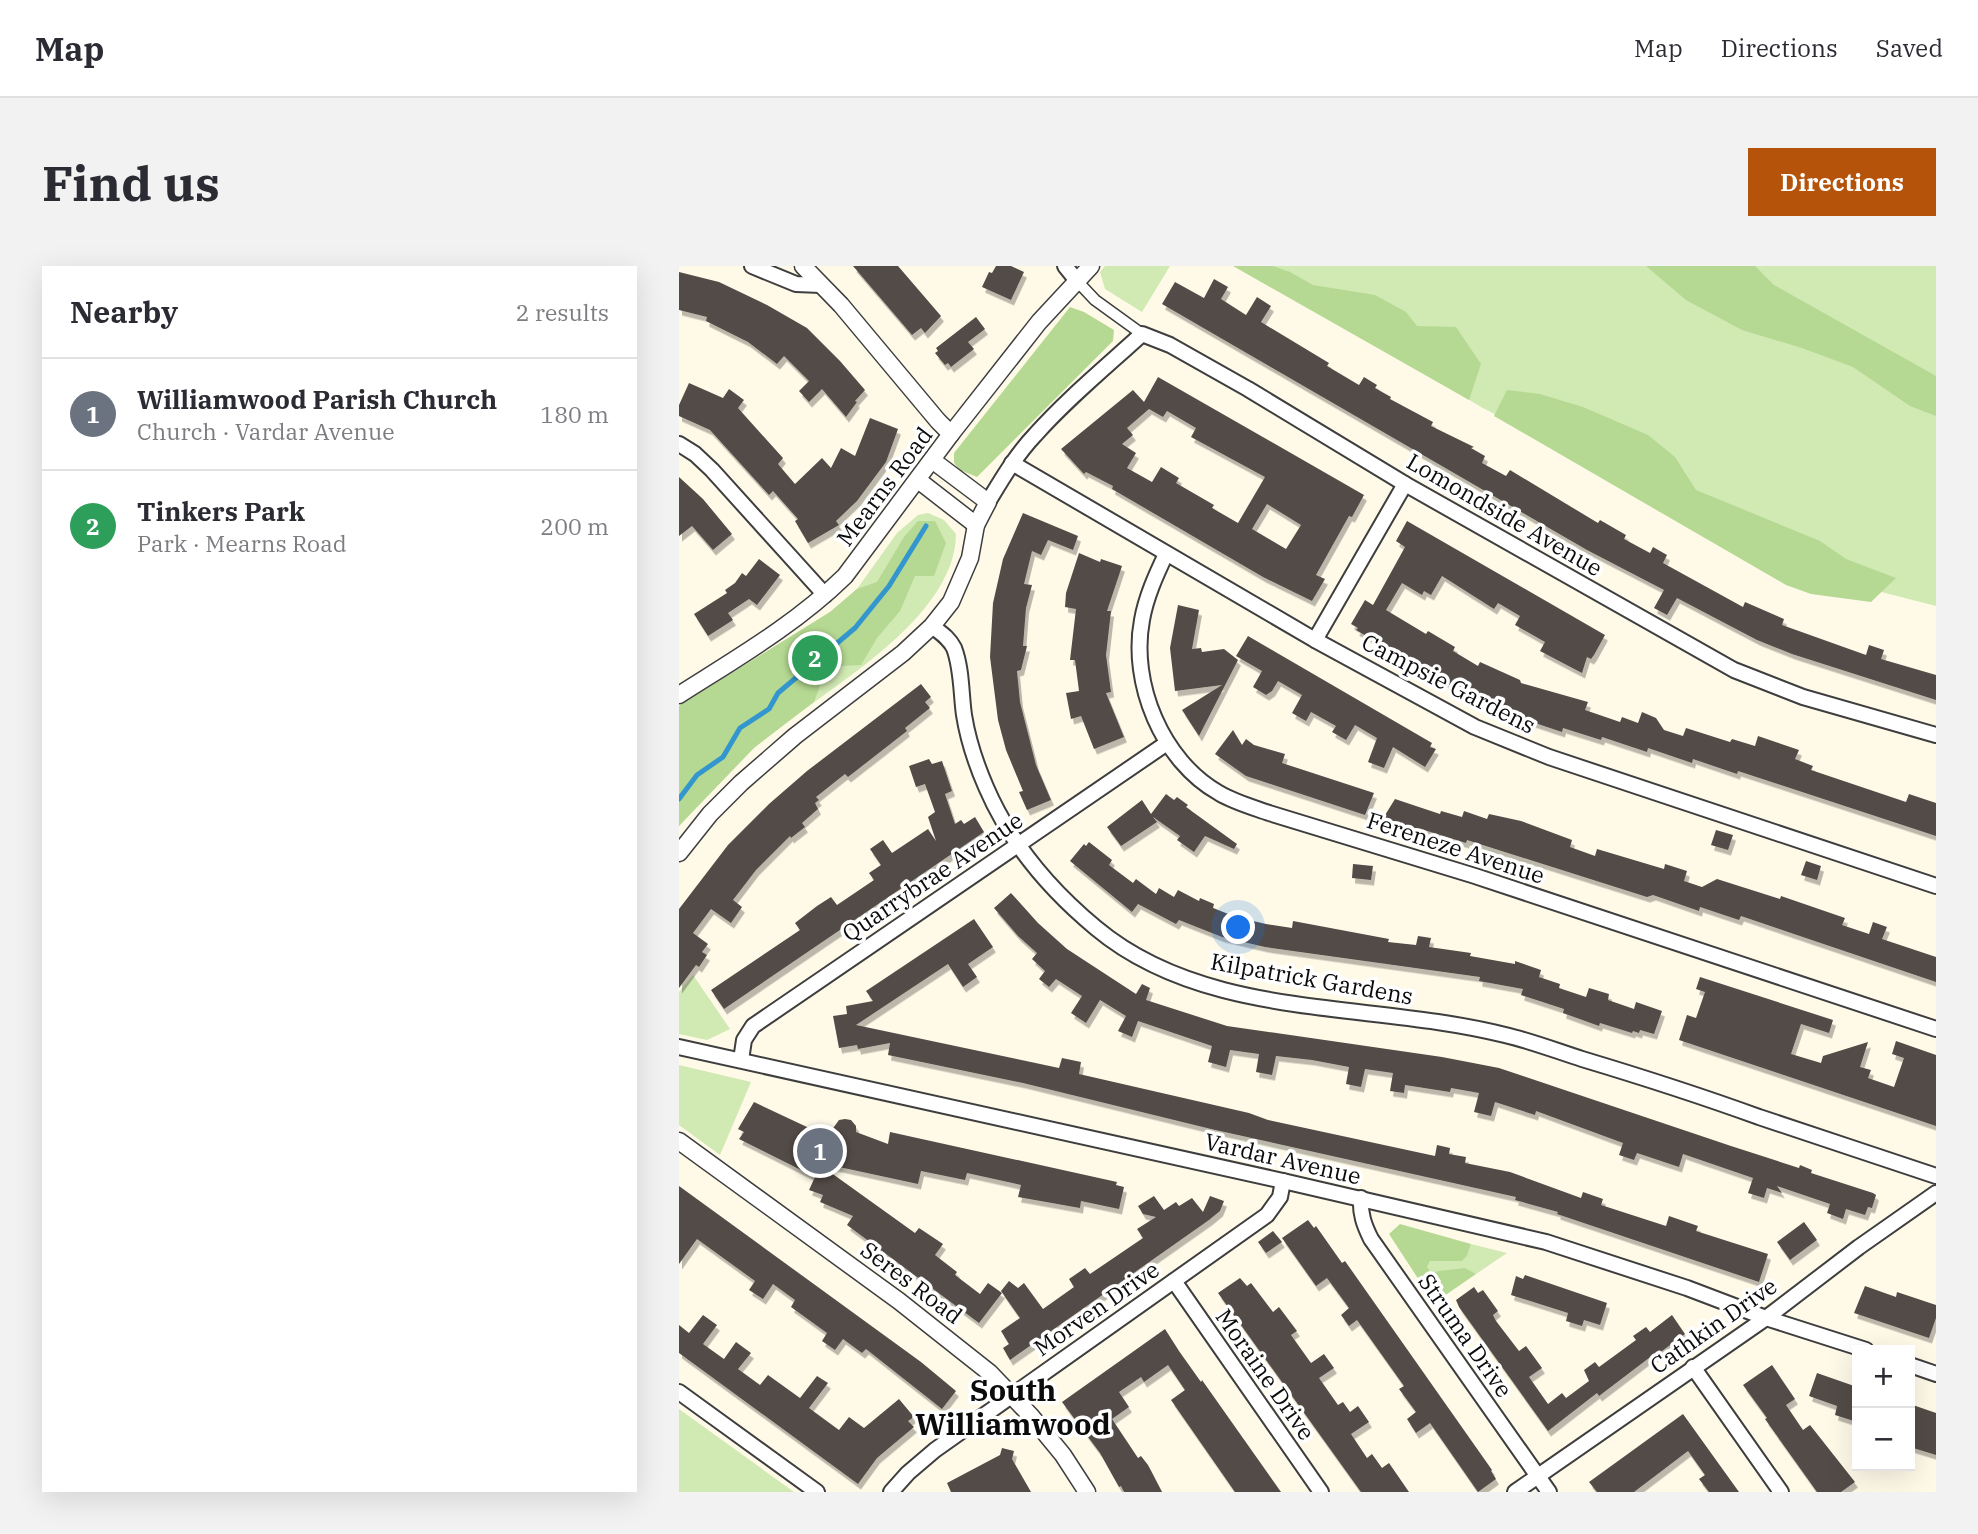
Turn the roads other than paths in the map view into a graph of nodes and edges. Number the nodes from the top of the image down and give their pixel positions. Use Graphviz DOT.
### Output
graph roads {
  1 [pos="752,266"];
  2 [pos="803,266"];
  3 [pos="1065,266"];
  4 [pos="1091,266"];
  5 [pos="1078,282"];
  6 [pos="821,285"];
  7 [pos="1142,334"];
  8 [pos="951,434"];
  9 [pos="679,444"];
  10 [pos="932,460"];
  11 [pos="1012,463"];
  12 [pos="918,480"];
  13 [pos="1405,484"];
  14 [pos="988,502"];
  15 [pos="976,525"];
  16 [pos="1166,554"];
  17 [pos="825,595"];
  18 [pos="932,626"];
  19 [pos="1315,640"];
  20 [pos="679,695"];
  21 [pos="1936,735"];
  22 [pos="1167,743"];
  23 [pos="1019,845"];
  24 [pos="679,853"];
  25 [pos="1936,886"];
  26 [pos="1936,1029"];
  27 [pos="679,1047"];
  28 [pos="741,1060"];
  29 [pos="679,1141"];
  30 [pos="1936,1176"];
  31 [pos="1283,1181"];
  32 [pos="1936,1193"];
  33 [pos="1360,1198"];
  34 [pos="1174,1281"];
  35 [pos="1766,1318"];
  36 [pos="1852,1346"];
  37 [pos="1693,1367"];
  38 [pos="1915,1367"];
  39 [pos="1936,1374"];
  40 [pos="679,1392"];
  41 [pos="1012,1395"];
  42 [pos="1537,1476"];
  43 [pos="817,1492"];
  44 [pos="891,1492"];
  45 [pos="1087,1492"];
  46 [pos="1321,1492"];
  47 [pos="1515,1492"];
  48 [pos="1549,1492"];
  49 [pos="1781,1492"];
  1 -- 6 [label="street"];
  2 -- 6 [label="street"];
  3 -- 5 [label="street"];
  4 -- 5 [label="street, Mearns Road"];
  5 -- 7 [label="street, Lomondside Avenue"];
  5 -- 8 [label="street, Mearns Road"];
  6 -- 8 [label="street"];
  7 -- 11 [label="street"];
  7 -- 13 [label="street, Lomondside Avenue"];
  8 -- 10 [label="street, Mearns Road"];
  9 -- 17 [label="street"];
  10 -- 12 [label="street, Mearns Road"];
  10 -- 14 [label="street"];
  11 -- 14 [label="street"];
  11 -- 16 [label="street, Campsie Gardens"];
  12 -- 15 [label="street"];
  12 -- 17 [label="street, Mearns Road"];
  13 -- 19 [label="street"];
  13 -- 21 [label="street, Lomondside Avenue"];
  14 -- 15 [label="street"];
  15 -- 18 [label="street"];
  16 -- 19 [label="street, Campsie Gardens"];
  16 -- 22 [label="street, Fereneze Avenue"];
  17 -- 20 [label="street, Mearns Road"];
  18 -- 23 [label="street, Kilpatrick Gardens"];
  18 -- 24 [label="street"];
  19 -- 25 [label="street, Campsie Gardens"];
  22 -- 23 [label="street, Quarrybrae Avenue"];
  22 -- 26 [label="street, Fereneze Avenue"];
  23 -- 28 [label="street, Quarrybrae Avenue"];
  23 -- 30 [label="street, Kilpatrick Gardens"];
  27 -- 28 [label="street, Vardar Avenue"];
  28 -- 31 [label="street, Vardar Avenue"];
  29 -- 41 [label="street, Seres Road"];
  31 -- 33 [label="street, Vardar Avenue"];
  31 -- 34 [label="street, Morven Drive"];
  32 -- 35 [label="street, Cathkin Drive"];
  33 -- 35 [label="street, Vardar Avenue"];
  33 -- 42 [label="street, Struma Drive"];
  34 -- 41 [label="street, Morven Drive"];
  34 -- 46 [label="street, Moraine Drive"];
  35 -- 36 [label="street, Vardar Avenue"];
  35 -- 37 [label="street, Cathkin Drive"];
  37 -- 42 [label="street, Cathkin Drive"];
  37 -- 49 [label="street"];
  38 -- 39 [label="street"];
  40 -- 43 [label="street"];
  41 -- 44 [label="street, Morven Drive"];
  41 -- 45 [label="street, Seres Road"];
  42 -- 47 [label="street, Cathkin Drive"];
  42 -- 48 [label="street, Struma Drive"];
}
